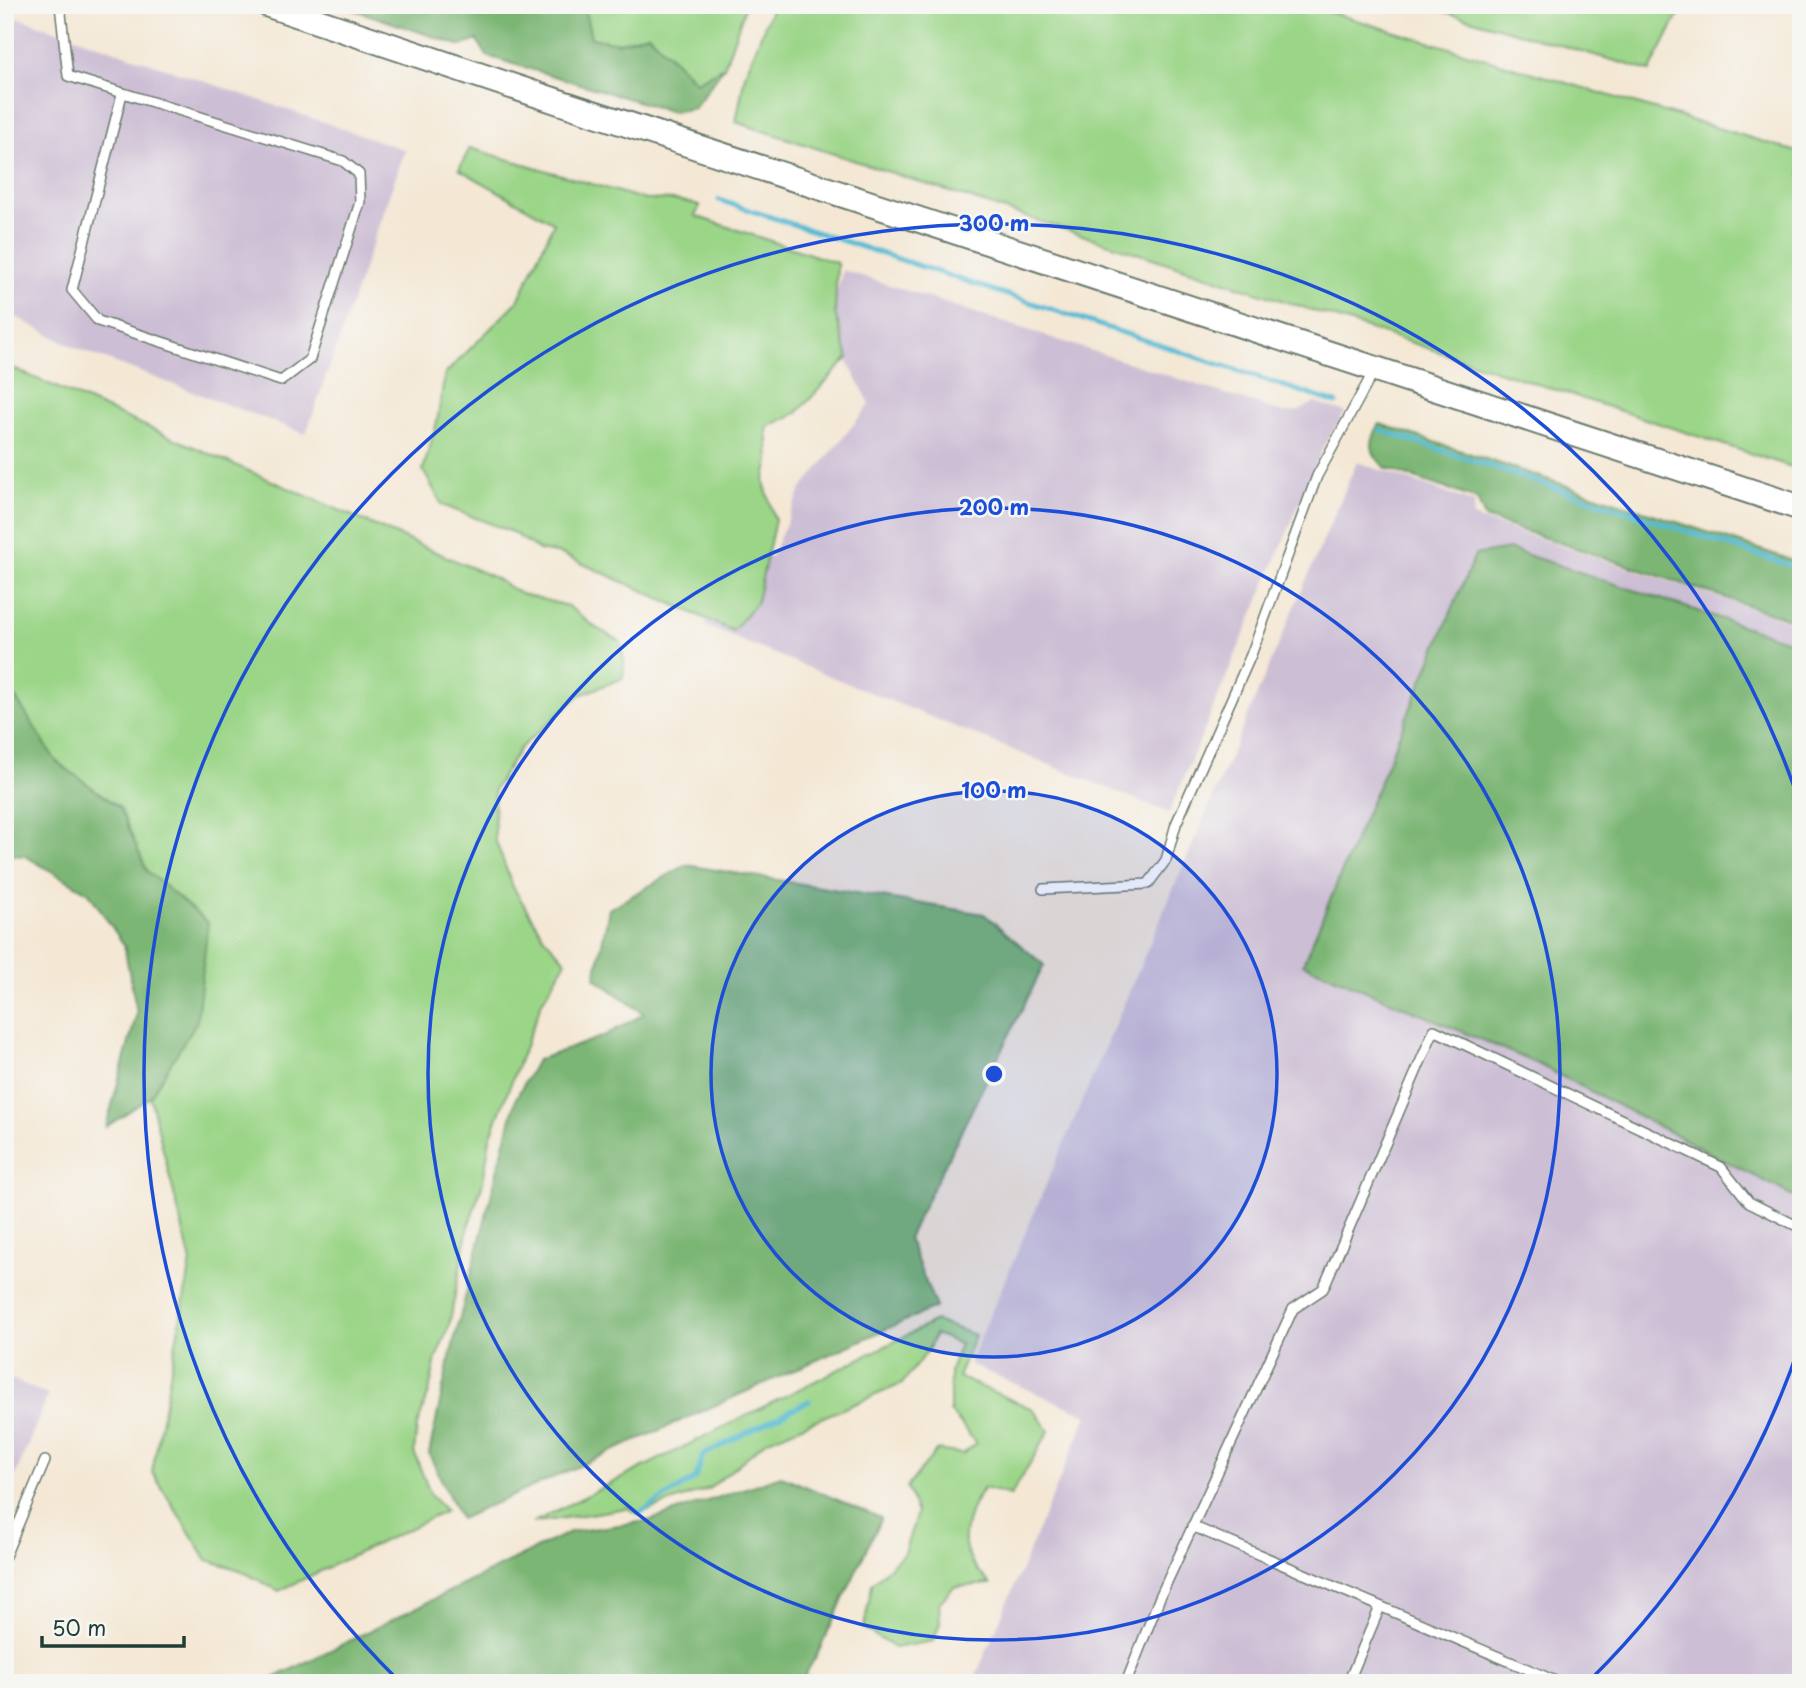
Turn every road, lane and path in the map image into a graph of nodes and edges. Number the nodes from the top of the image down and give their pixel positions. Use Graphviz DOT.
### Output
graph roads {
  1 [pos="60,5"];
  2 [pos="268,5"];
  3 [pos="122,94"];
  4 [pos="1376,367"];
  5 [pos="1801,508"];
  6 [pos="1043,889"];
  7 [pos="1801,1228"];
  8 [pos="45,1461"];
  9 [pos="1192,1526"];
  10 [pos="5,1556"];
  11 [pos="1380,1607"];
  12 [pos="1126,1683"];
  13 [pos="1349,1683"];
  14 [pos="1560,1683"];
  1 -- 3 [label="lane"];
  2 -- 4 [label="main road"];
  3 -- 3 [label="lane"];
  4 -- 5 [label="main road"];
  4 -- 6 [label="lane"];
  7 -- 9 [label="lane"];
  8 -- 10 [label="lane"];
  9 -- 11 [label="lane"];
  9 -- 12 [label="lane"];
  11 -- 13 [label="lane"];
  11 -- 14 [label="lane"];
}
